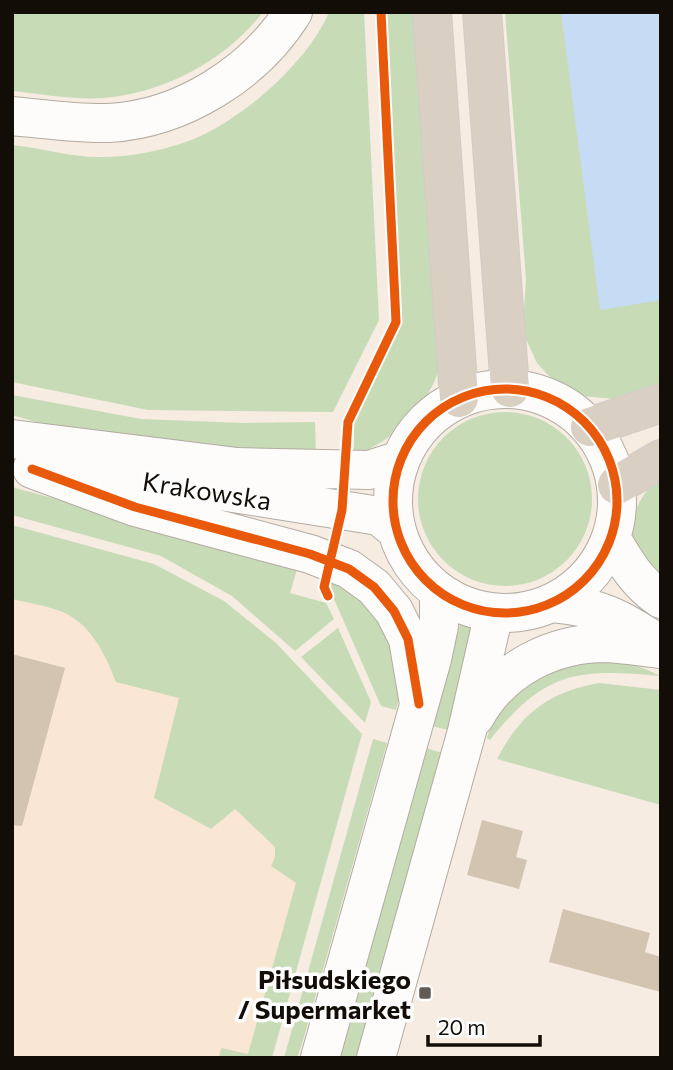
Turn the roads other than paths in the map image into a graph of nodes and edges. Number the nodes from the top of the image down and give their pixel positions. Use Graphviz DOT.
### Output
graph roads {
  1 [pos="293,12"];
  2 [pos="432,12"];
  3 [pos="482,12"];
  4 [pos="12,116"];
  5 [pos="510,388"];
  6 [pos="459,398"];
  7 [pos="661,403"];
  8 [pos="590,427"];
  9 [pos="19,457"];
  10 [pos="661,459"];
  11 [pos="400,460"];
  12 [pos="617,485"];
  13 [pos="397,531"];
  14 [pos="611,538"];
  15 [pos="439,592"];
  16 [pos="661,599"];
  17 [pos="552,603"];
  18 [pos="494,613"];
  19 [pos="661,647"];
  20 [pos="419,704"];
  21 [pos="467,731"];
  22 [pos="320,1058"];
  23 [pos="376,1058"];
  1 -- 4 [label="street"];
  2 -- 6 [label="highway"];
  3 -- 5 [label="highway"];
  5 -- 6 [label="street"];
  5 -- 8 [label="street"];
  6 -- 11 [label="street"];
  7 -- 8 [label="highway"];
  8 -- 12 [label="street"];
  9 -- 11 [label="street, Krakowska"];
  9 -- 13 [label="street, Krakowska"];
  9 -- 20 [label="street"];
  10 -- 12 [label="highway"];
  11 -- 13 [label="street"];
  12 -- 14 [label="street"];
  13 -- 15 [label="street"];
  14 -- 16 [label="street"];
  14 -- 17 [label="street"];
  15 -- 18 [label="street"];
  15 -- 20 [label="street"];
  17 -- 18 [label="street"];
  17 -- 19 [label="street"];
  18 -- 21 [label="street"];
  19 -- 21 [label="street"];
  20 -- 22 [label="street"];
  21 -- 23 [label="street"];
}
